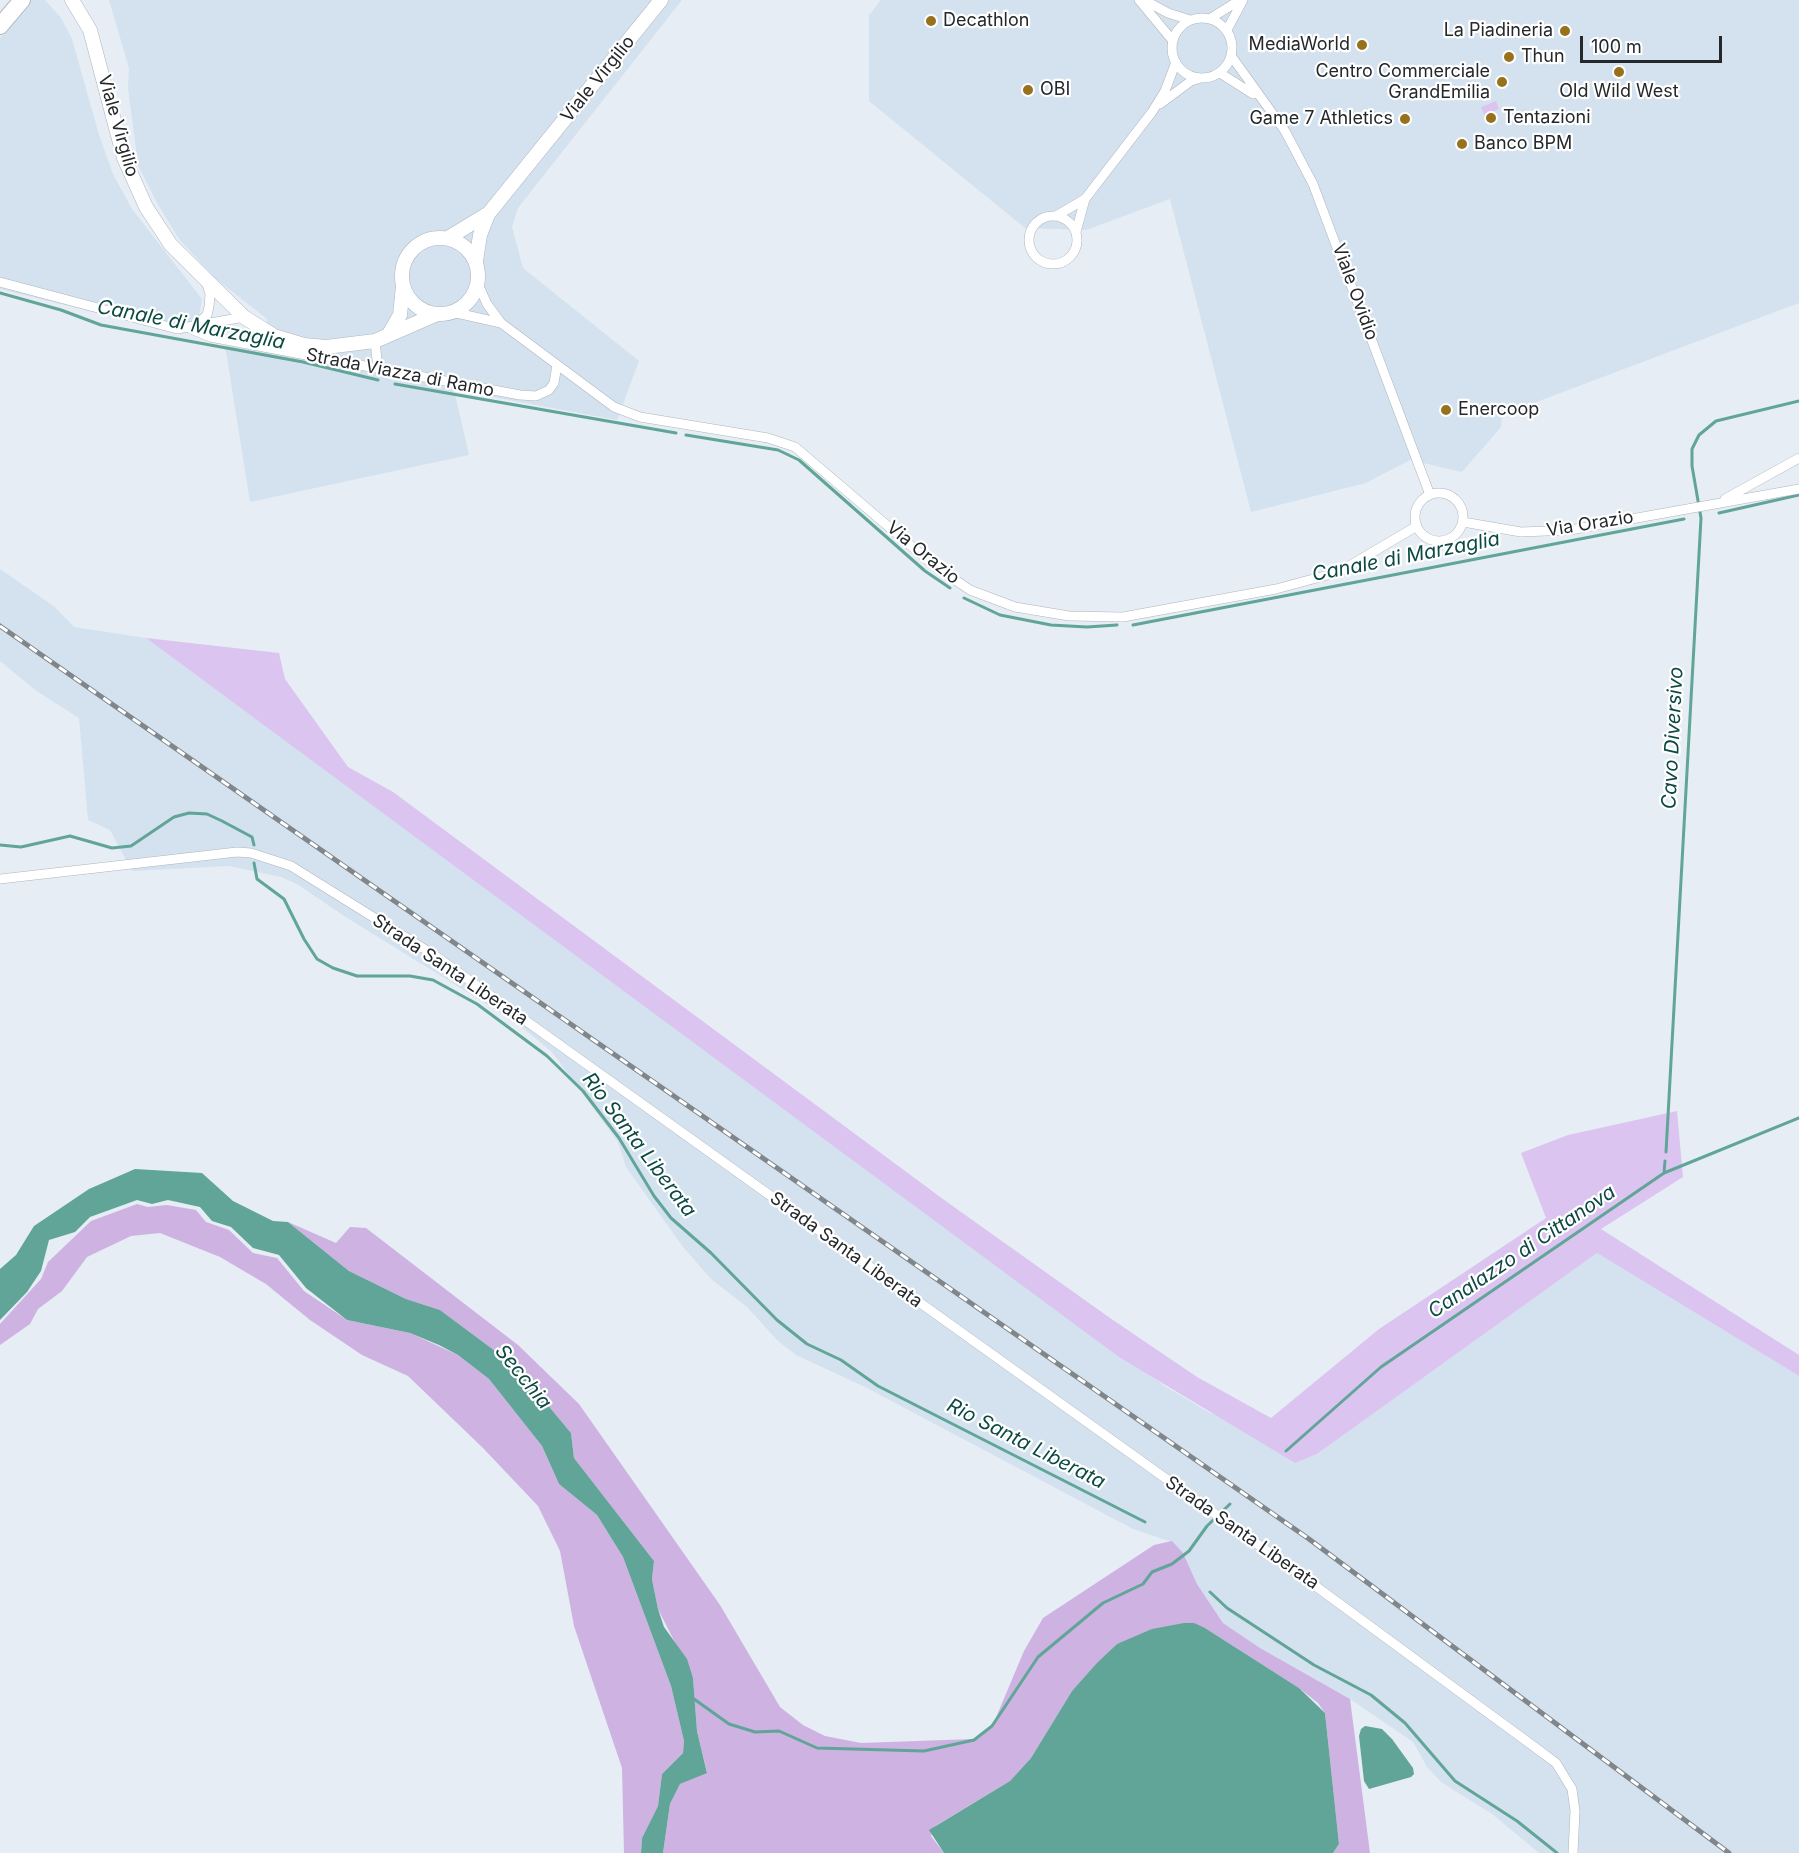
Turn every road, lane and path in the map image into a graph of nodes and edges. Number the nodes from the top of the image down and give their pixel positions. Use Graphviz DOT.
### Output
graph roads {
  1 [pos="22,0"];
  2 [pos="72,0"];
  3 [pos="661,0"];
  4 [pos="1139,0"];
  5 [pos="1144,0"];
  6 [pos="1242,0"];
  7 [pos="1211,18"];
  8 [pos="1191,20"];
  9 [pos="0,26"];
  10 [pos="1227,30"];
  11 [pos="1173,40"];
  12 [pos="1232,57"];
  13 [pos="1176,62"];
  14 [pos="1220,73"];
  15 [pos="1201,78"];
  16 [pos="1260,99"];
  17 [pos="1152,112"];
  18 [pos="1085,199"];
  19 [pos="489,213"];
  20 [pos="1056,216"];
  21 [pos="1076,232"];
  22 [pos="448,238"];
  23 [pos="476,261"];
  24 [pos="205,279"];
  25 [pos="0,282"];
  26 [pos="478,284"];
  27 [pos="404,286"];
  28 [pos="452,312"];
  29 [pos="436,314"];
  30 [pos="244,317"];
  31 [pos="501,323"];
  32 [pos="191,328"];
  33 [pos="389,334"];
  34 [pos="375,341"];
  35 [pos="557,365"];
  36 [pos="378,369"];
  37 [pos="1799,458"];
  38 [pos="1799,489"];
  39 [pos="1430,495"];
  40 [pos="1714,503"];
  41 [pos="1462,522"];
  42 [pos="1417,526"];
  43 [pos="0,879"];
  44 [pos="1573,1853"];
  1 -- 9 [label="highway"];
  2 -- 24 [label="street, Viale Virgilio"];
  3 -- 19 [label="street, Viale Virgilio"];
  4 -- 11 [label="street"];
  5 -- 8 [label="street"];
  6 -- 7 [label="street"];
  6 -- 10 [label="street"];
  7 -- 8 [label="street"];
  7 -- 10 [label="street"];
  8 -- 11 [label="street"];
  10 -- 12 [label="street"];
  11 -- 13 [label="street"];
  12 -- 14 [label="street"];
  12 -- 16 [label="street, Viale Ovidio"];
  13 -- 15 [label="street"];
  13 -- 17 [label="street"];
  14 -- 15 [label="street"];
  14 -- 16 [label="street, Viale Ovidio"];
  15 -- 17 [label="street"];
  16 -- 39 [label="street, Viale Ovidio"];
  17 -- 18 [label="street"];
  18 -- 20 [label="street"];
  18 -- 21 [label="street"];
  19 -- 22 [label="street, Viale Virgilio"];
  19 -- 23 [label="street, Viale Virgilio"];
  20 -- 21 [label="street"];
  20 -- 21 [label="street"];
  22 -- 23 [label="street"];
  22 -- 27 [label="street"];
  23 -- 26 [label="street"];
  24 -- 30 [label="street, Viale Virgilio"];
  24 -- 32 [label="street"];
  25 -- 32 [label="street, Strada Viazza di Ramo"];
  26 -- 28 [label="street"];
  26 -- 31 [label="street, Via Orazio"];
  27 -- 29 [label="street"];
  27 -- 33 [label="street"];
  28 -- 29 [label="street"];
  28 -- 31 [label="street, Via Orazio"];
  29 -- 33 [label="street, Viale Virgilio"];
  30 -- 32 [label="street, Strada Viazza di Ramo"];
  30 -- 34 [label="street, Viale Virgilio"];
  31 -- 35 [label="street, Via Orazio"];
  32 -- 36 [label="street, Strada Viazza di Ramo"];
  33 -- 34 [label="street, Viale Virgilio"];
  34 -- 36 [label="street"];
  35 -- 36 [label="street, Strada Viazza di Ramo"];
  35 -- 42 [label="street, Via Orazio"];
  37 -- 40 [label="street, Via Orazio"];
  38 -- 40 [label="street, Via Orazio"];
  39 -- 41 [label="street"];
  39 -- 42 [label="street"];
  40 -- 41 [label="street, Via Orazio"];
  41 -- 42 [label="street"];
  43 -- 44 [label="street, Strada Santa Liberata"];
}
